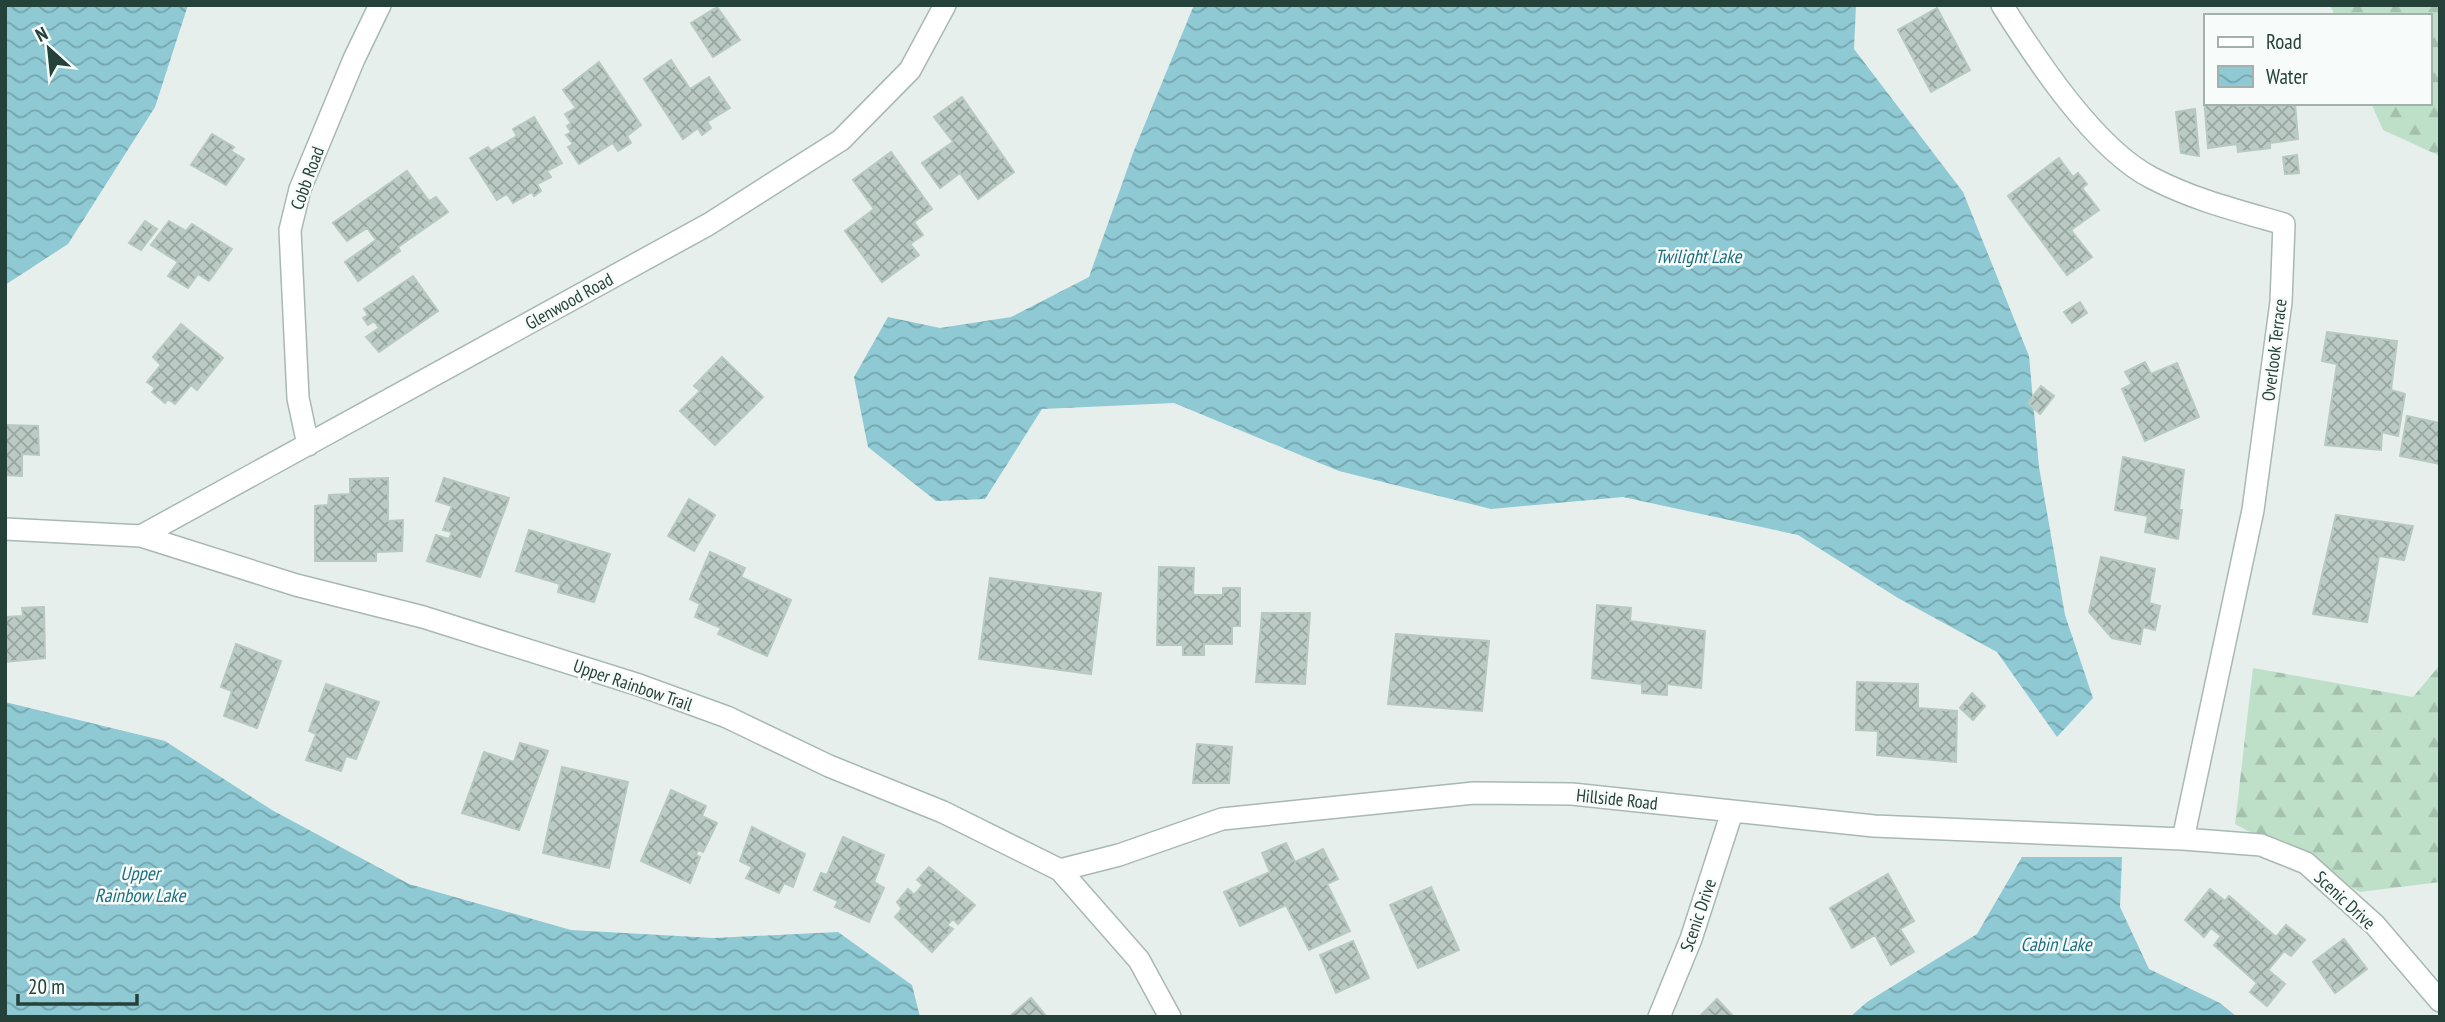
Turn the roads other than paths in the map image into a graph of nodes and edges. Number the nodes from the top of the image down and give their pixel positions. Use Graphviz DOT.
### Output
graph roads {
  1 [pos="380,5"];
  2 [pos="946,5"];
  3 [pos="2002,5"];
  4 [pos="308,445"];
  5 [pos="5,529"];
  6 [pos="141,536"];
  7 [pos="1732,812"];
  8 [pos="2183,839"];
  9 [pos="1060,870"];
  10 [pos="2440,1001"];
  11 [pos="1170,1017"];
  12 [pos="1660,1017"];
  1 -- 4 [label="street, Cobb Road"];
  2 -- 4 [label="street, Glenwood Road"];
  3 -- 8 [label="street, Overlook Terrace"];
  4 -- 6 [label="street, Glenwood Road"];
  5 -- 6 [label="street, Upper Rainbow Trail"];
  6 -- 9 [label="street, Upper Rainbow Trail"];
  7 -- 8 [label="street, Hillside Road"];
  7 -- 9 [label="street, Hillside Road"];
  7 -- 12 [label="street, Scenic Drive"];
  8 -- 10 [label="street, Scenic Drive"];
  9 -- 11 [label="street, Upper Rainbow Trail"];
}
